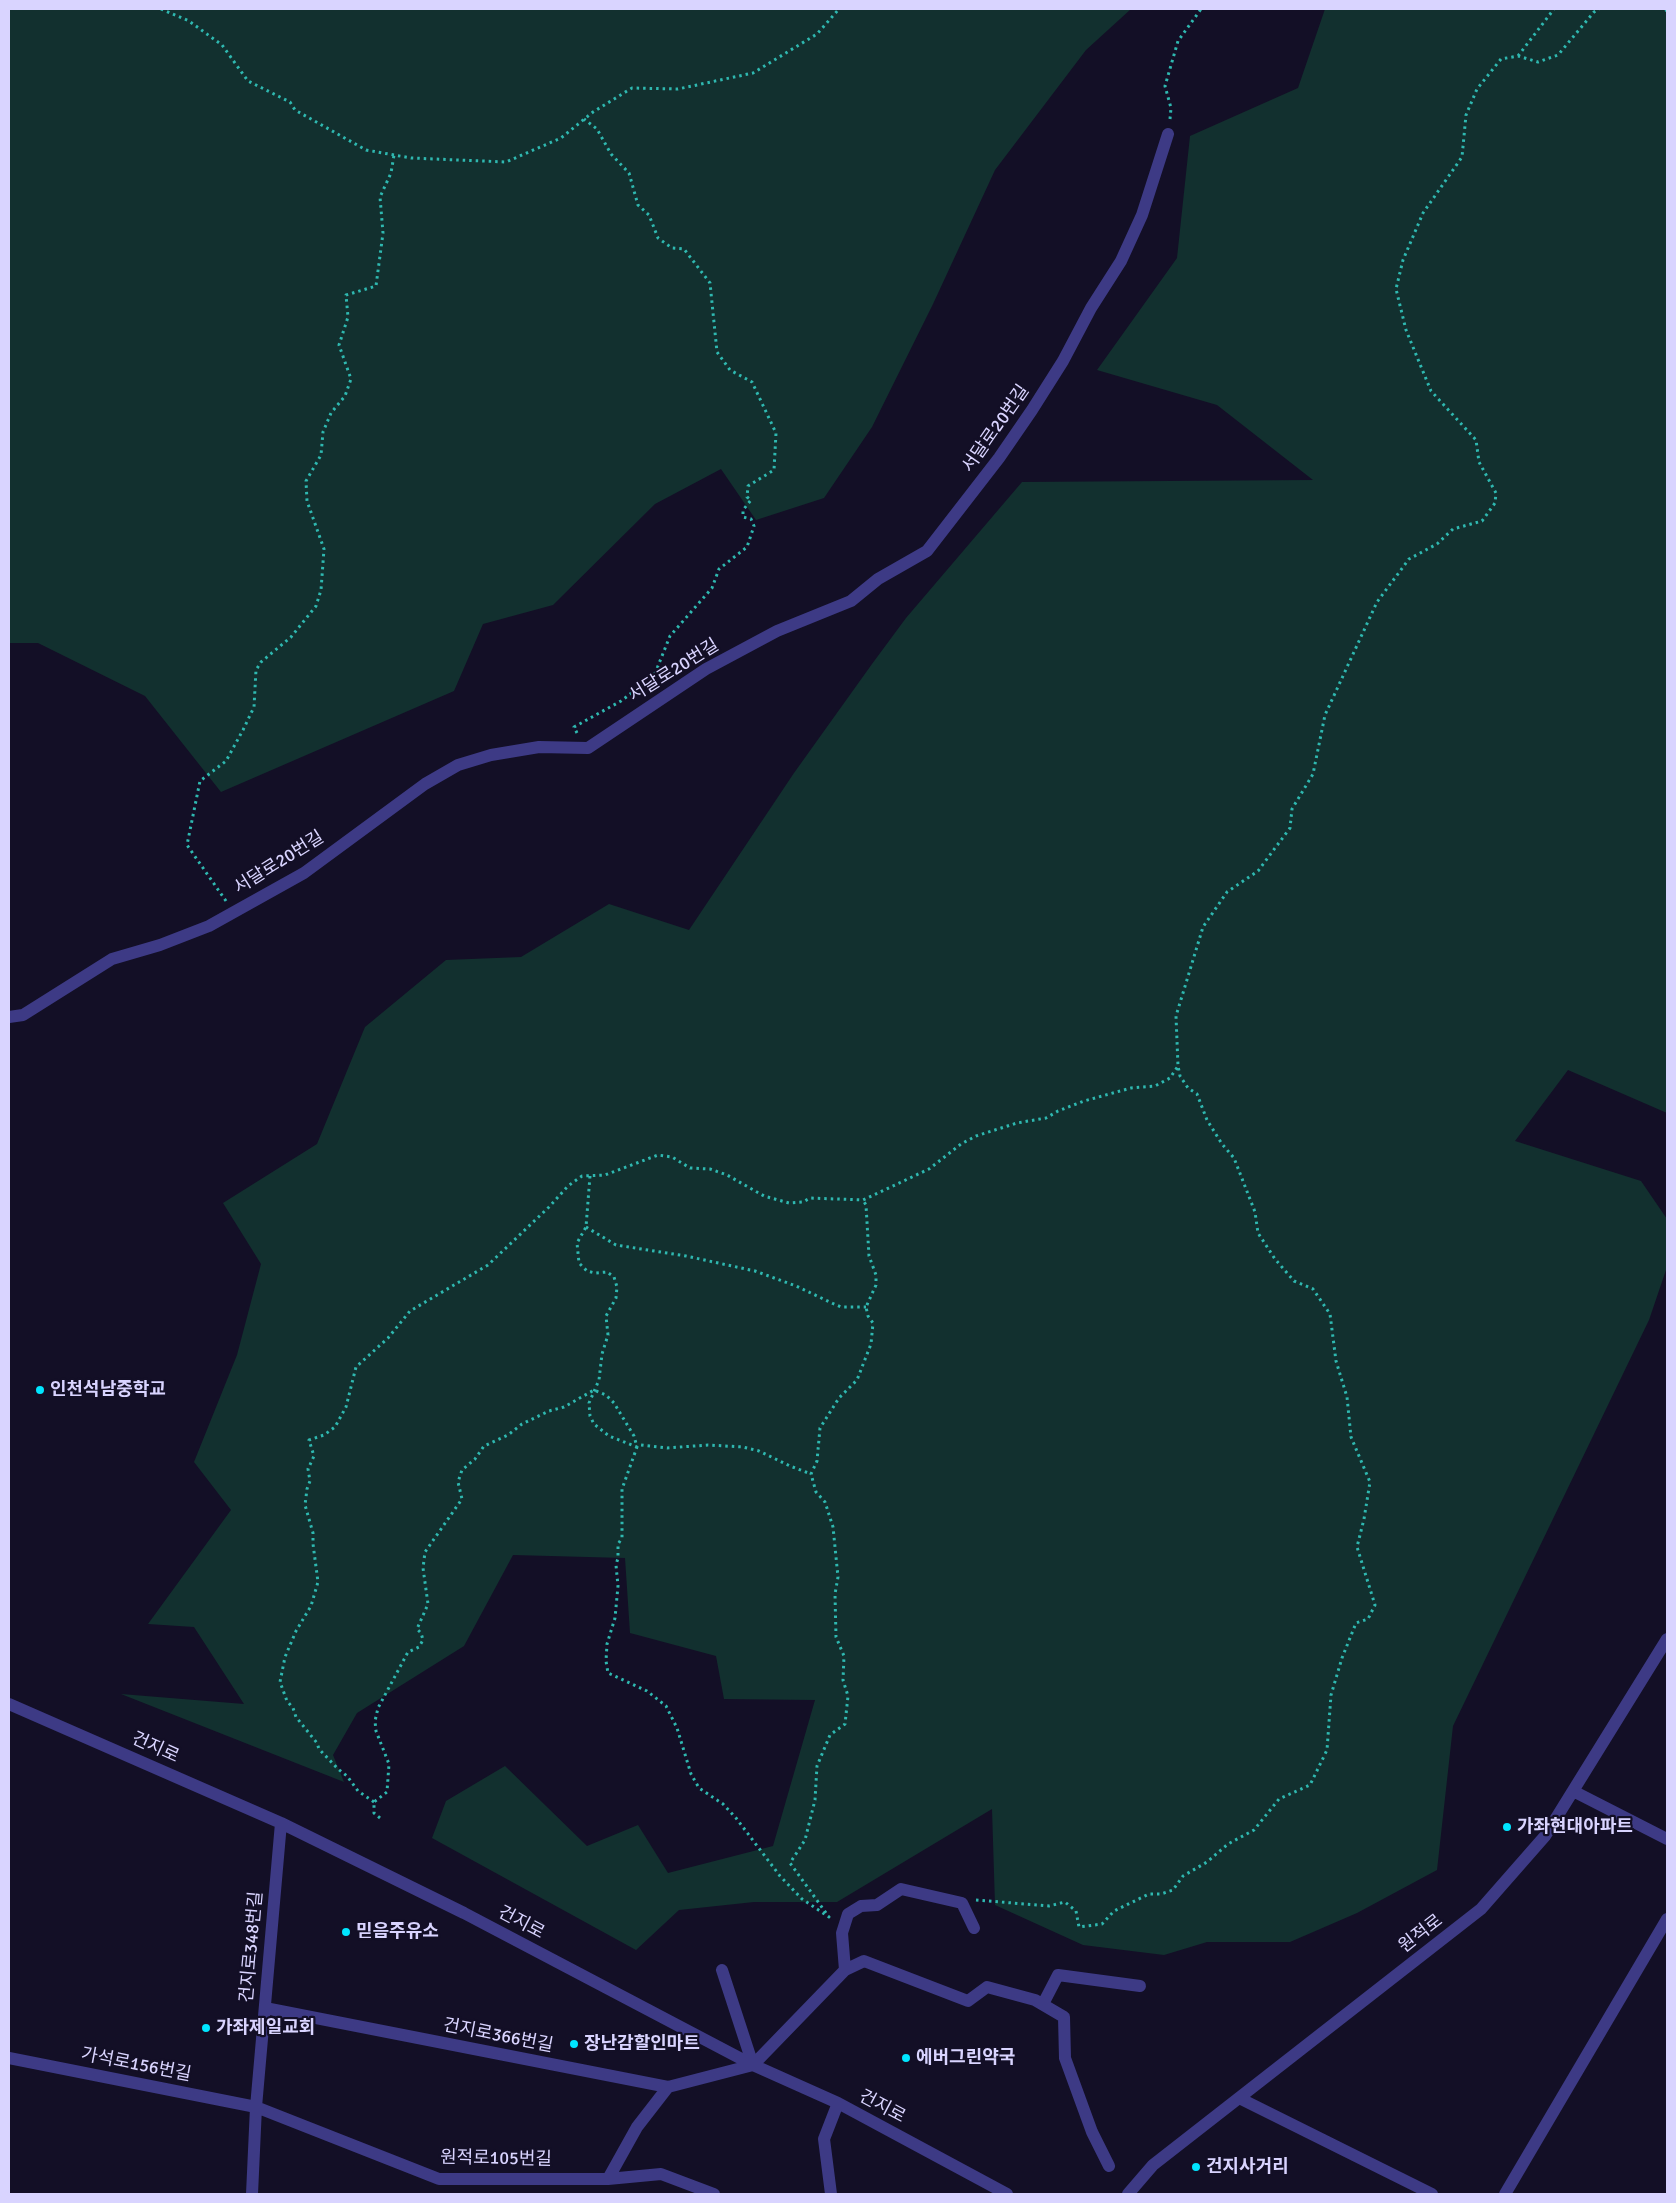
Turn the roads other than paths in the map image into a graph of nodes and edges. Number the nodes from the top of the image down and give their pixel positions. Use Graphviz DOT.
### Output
graph roads {
  1 [pos="1168,134"];
  2 [pos="9,1017"];
  3 [pos="1667,1639"];
  4 [pos="9,1704"];
  5 [pos="1573,1791"];
  6 [pos="281,1823"];
  7 [pos="1667,1839"];
  8 [pos="1667,1918"];
  9 [pos="974,1928"];
  10 [pos="722,1970"];
  11 [pos="845,1970"];
  12 [pos="1140,1986"];
  13 [pos="1043,2004"];
  14 [pos="264,2008"];
  15 [pos="9,2058"];
  16 [pos="753,2065"];
  17 [pos="668,2087"];
  18 [pos="1239,2098"];
  19 [pos="838,2103"];
  20 [pos="256,2106"];
  21 [pos="1109,2166"];
  22 [pos="608,2179"];
  23 [pos="252,2194"];
  24 [pos="714,2194"];
  25 [pos="831,2194"];
  26 [pos="1007,2194"];
  27 [pos="1128,2194"];
  28 [pos="1432,2194"];
  29 [pos="1505,2194"];
  1 -- 2 [label="street, 서달로20번길"];
  3 -- 5 [label="street, 원적로"];
  4 -- 6 [label="street, 건지로"];
  5 -- 7 [label="street"];
  5 -- 18 [label="street, 원적로"];
  6 -- 14 [label="street, 건지로348번길"];
  6 -- 16 [label="street, 건지로"];
  8 -- 29 [label="street"];
  9 -- 11 [label="street"];
  10 -- 16 [label="street"];
  11 -- 13 [label="street"];
  11 -- 16 [label="street"];
  12 -- 13 [label="street"];
  13 -- 21 [label="street"];
  14 -- 17 [label="street, 건지로366번길"];
  14 -- 20 [label="street, 건지로348번길"];
  15 -- 20 [label="street, 가석로156번길"];
  16 -- 17 [label="street, 건지로366번길"];
  16 -- 19 [label="street, 건지로"];
  17 -- 22 [label="street"];
  18 -- 27 [label="street, 원적로"];
  18 -- 28 [label="street"];
  19 -- 25 [label="street"];
  19 -- 26 [label="street, 건지로"];
  20 -- 22 [label="street, 원적로105번길"];
  20 -- 23 [label="street, 건지로348번길"];
  22 -- 24 [label="street, 원적로105번길"];
}
